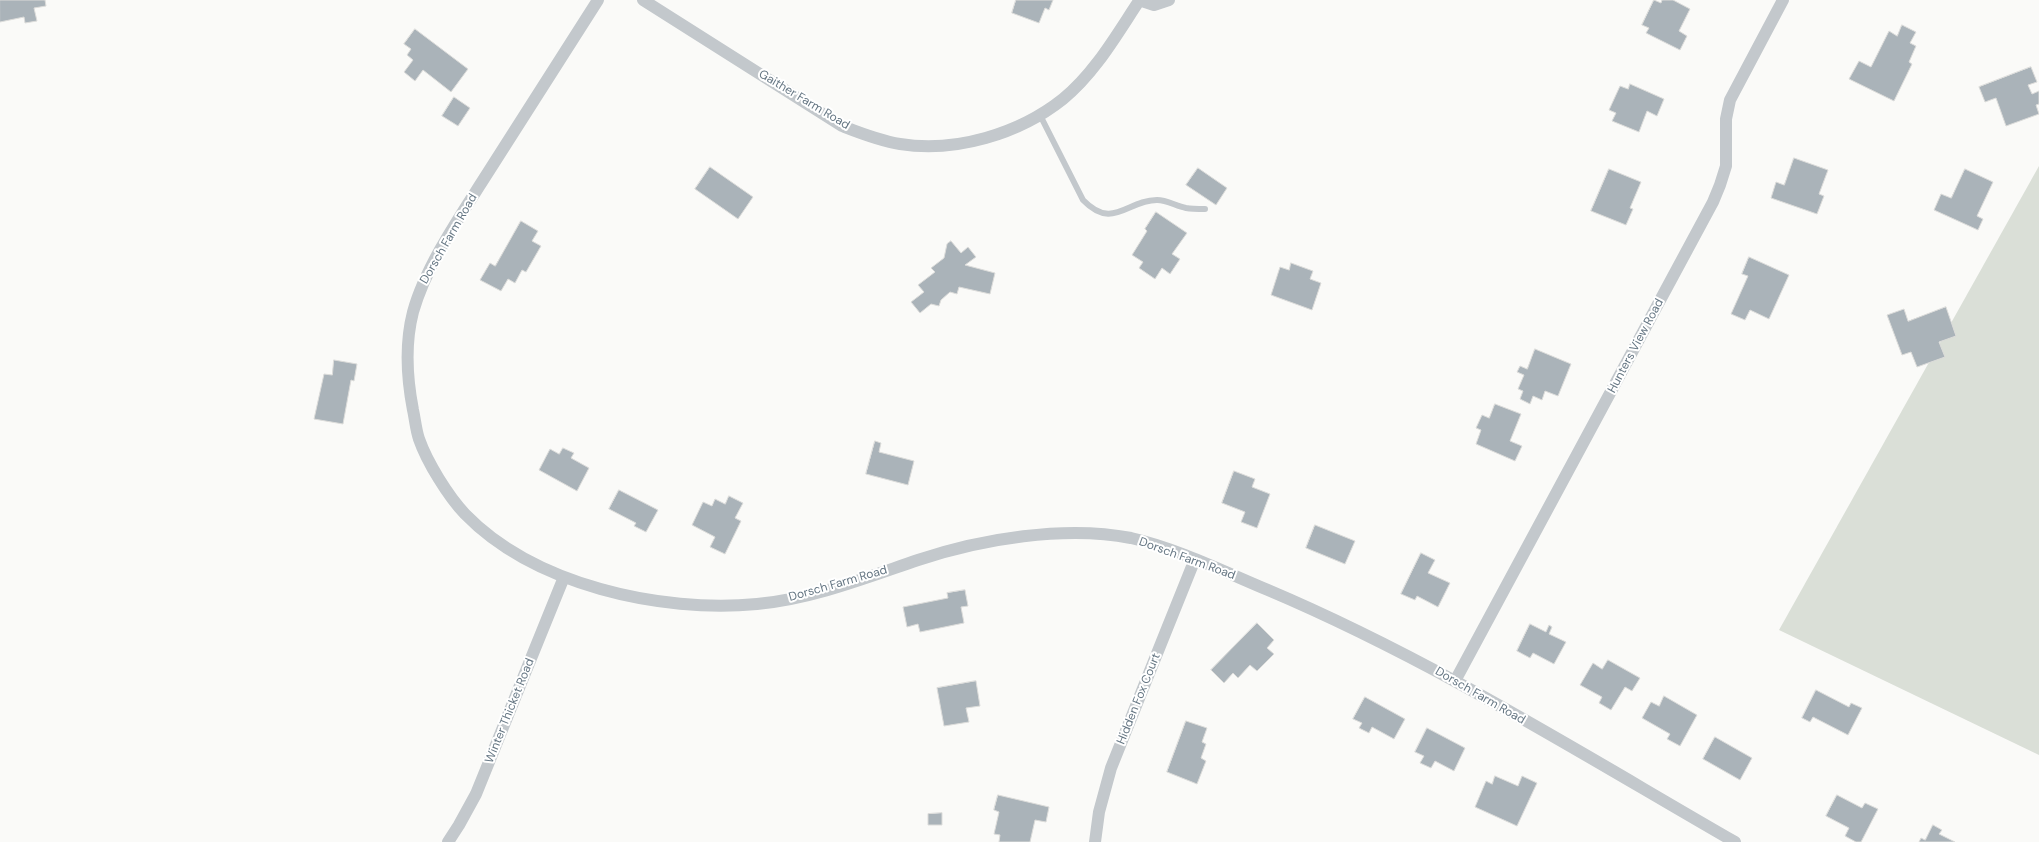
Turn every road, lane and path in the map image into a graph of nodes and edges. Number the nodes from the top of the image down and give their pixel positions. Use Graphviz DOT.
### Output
graph roads {
  1 [pos="598,0"];
  2 [pos="643,0"];
  3 [pos="1139,0"];
  4 [pos="1169,0"];
  5 [pos="1783,0"];
  6 [pos="1040,115"];
  7 [pos="1205,209"];
  8 [pos="1195,559"];
  9 [pos="564,577"];
  10 [pos="1455,681"];
  11 [pos="448,842"];
  12 [pos="1095,842"];
  13 [pos="1735,842"];
  1 -- 9 [label="street, Dorsch Farm Road"];
  2 -- 6 [label="street, Gaither Farm Road"];
  3 -- 4 [label="street, Gaither Farm Road"];
  3 -- 6 [label="street, Gaither Farm Road"];
  5 -- 10 [label="street, Hunters View Road"];
  6 -- 7 [label="lane"];
  8 -- 9 [label="street, Dorsch Farm Road"];
  8 -- 10 [label="street, Dorsch Farm Road"];
  8 -- 12 [label="street, Hidden Fox Court"];
  9 -- 11 [label="street, Winter Thicket Road"];
  10 -- 13 [label="street, Dorsch Farm Road"];
}
